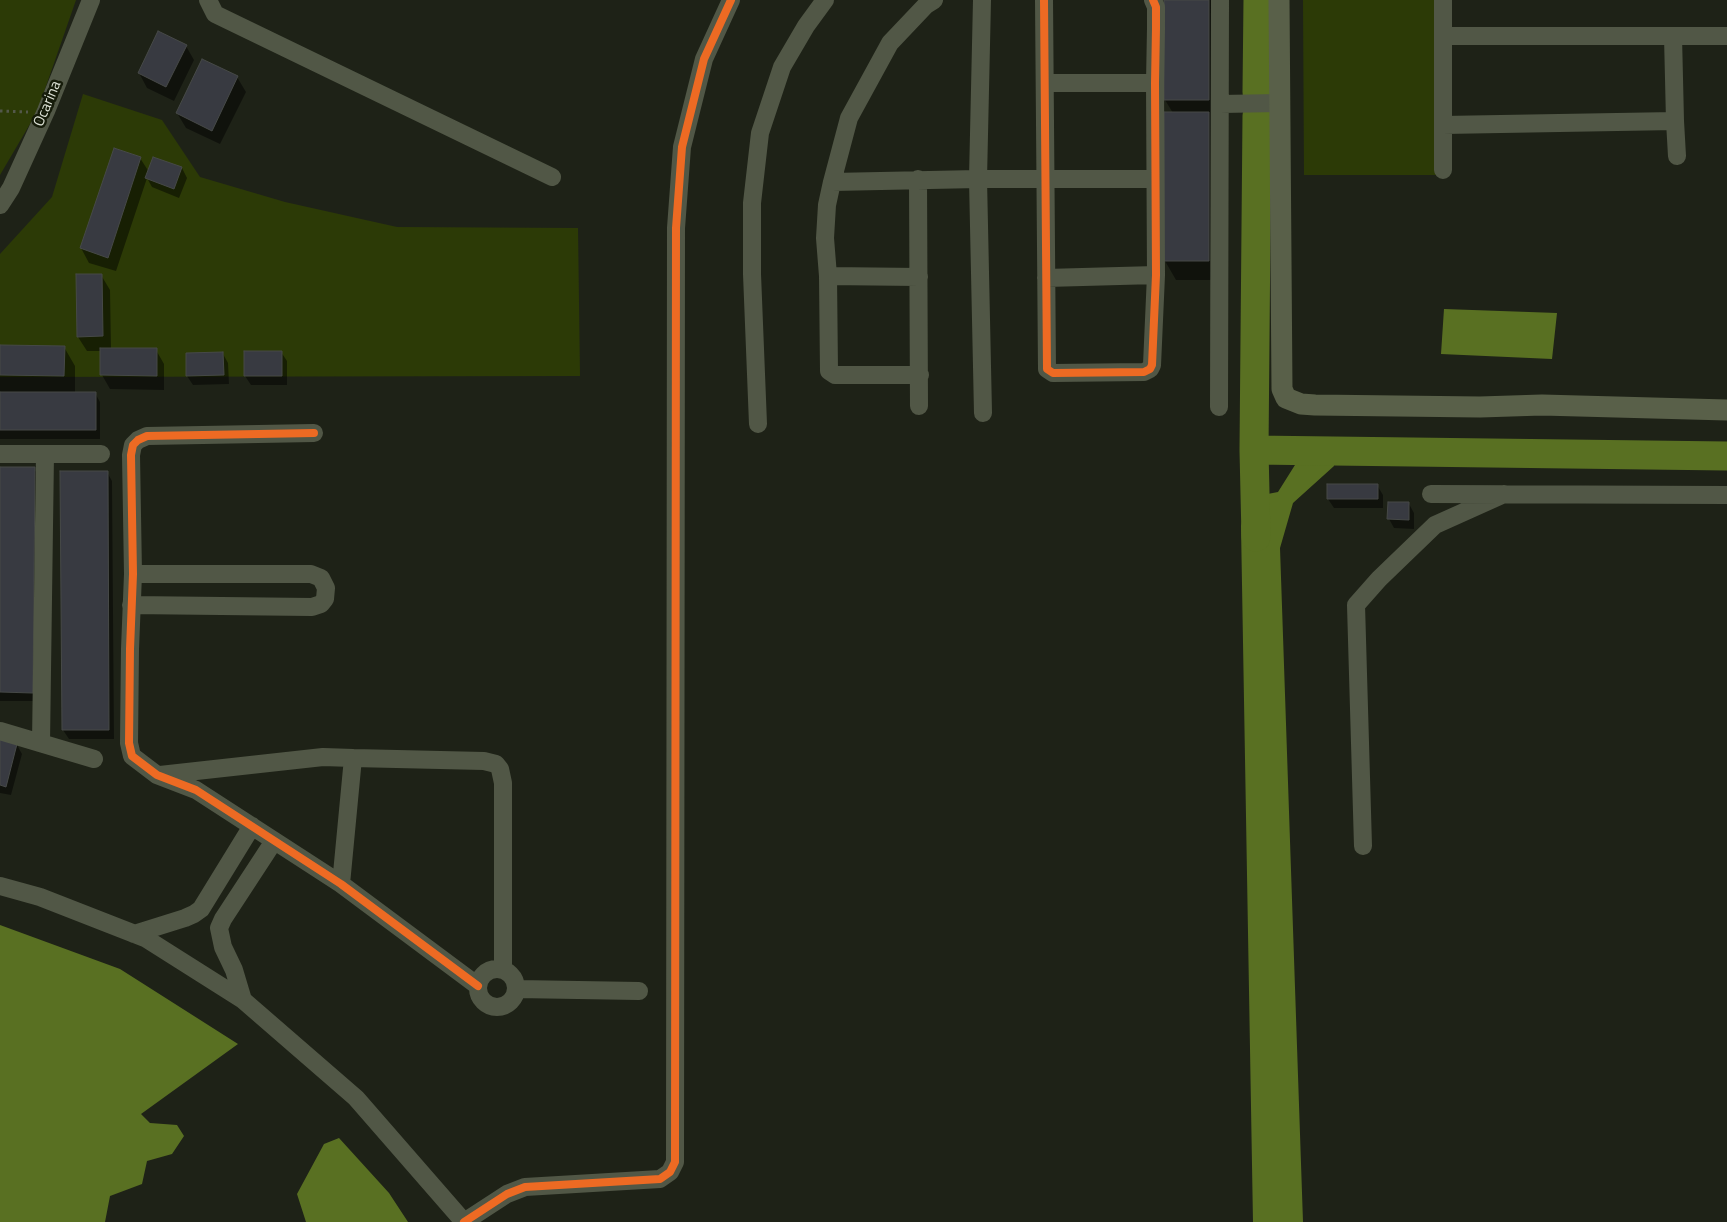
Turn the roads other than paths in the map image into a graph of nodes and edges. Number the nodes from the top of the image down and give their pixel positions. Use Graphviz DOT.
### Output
graph roads {
  1 [pos="91,0"];
  2 [pos="208,0"];
  3 [pos="732,0"];
  4 [pos="825,0"];
  5 [pos="934,0"];
  6 [pos="982,0"];
  7 [pos="1044,0"];
  8 [pos="1153,0"];
  9 [pos="1220,0"];
  10 [pos="1279,0"];
  11 [pos="1443,0"];
  12 [pos="1443,36"];
  13 [pos="1673,36"];
  14 [pos="1727,36"];
  15 [pos="1045,83"];
  16 [pos="1155,83"];
  17 [pos="1280,103"];
  18 [pos="1220,104"];
  19 [pos="1675,121"];
  20 [pos="1443,125"];
  21 [pos="1677,156"];
  22 [pos="1443,170"];
  23 [pos="552,177"];
  24 [pos="918,179"];
  25 [pos="978,179"];
  26 [pos="1045,179"];
  27 [pos="1155,179"];
  28 [pos="832,182"];
  29 [pos="0,205"];
  30 [pos="1156,275"];
  31 [pos="828,276"];
  32 [pos="919,277"];
  33 [pos="1046,278"];
  34 [pos="920,375"];
  35 [pos="919,406"];
  36 [pos="1219,407"];
  37 [pos="1727,410"];
  38 [pos="983,414"];
  39 [pos="758,424"];
  40 [pos="314,433"];
  41 [pos="0,454"];
  42 [pos="45,454"];
  43 [pos="101,454"];
  44 [pos="1431,494"];
  45 [pos="1504,494"];
  46 [pos="1727,495"];
  47 [pos="133,574"];
  48 [pos="132,605"];
  49 [pos="0,731"];
  50 [pos="41,743"];
  51 [pos="353,758"];
  52 [pos="94,759"];
  53 [pos="157,775"];
  54 [pos="252,826"];
  55 [pos="274,840"];
  56 [pos="1363,846"];
  57 [pos="341,884"];
  58 [pos="0,886"];
  59 [pos="134,934"];
  60 [pos="503,969"];
  61 [pos="478,986"];
  62 [pos="517,989"];
  63 [pos="639,991"];
  64 [pos="243,1000"];
  65 [pos="464,1222"];
  1 -- 29 [label="street, Ocarina"];
  2 -- 23 [label="street"];
  3 -- 65 [label="street"];
  4 -- 39 [label="street"];
  5 -- 28 [label="street"];
  6 -- 25 [label="street"];
  7 -- 15 [label="street"];
  8 -- 16 [label="street"];
  9 -- 18 [label="street"];
  10 -- 17 [label="main road"];
  11 -- 12 [label="street"];
  12 -- 13 [label="street"];
  12 -- 20 [label="street"];
  13 -- 14 [label="street"];
  13 -- 19 [label="street"];
  15 -- 16 [label="street"];
  15 -- 26 [label="street"];
  16 -- 27 [label="street"];
  17 -- 18 [label="street"];
  17 -- 37 [label="main road"];
  18 -- 36 [label="street"];
  19 -- 20 [label="street"];
  19 -- 21 [label="street"];
  20 -- 22 [label="street"];
  24 -- 25 [label="street"];
  24 -- 28 [label="street"];
  24 -- 32 [label="street"];
  25 -- 26 [label="street"];
  25 -- 38 [label="street"];
  26 -- 27 [label="street"];
  26 -- 33 [label="street"];
  27 -- 30 [label="street"];
  28 -- 31 [label="street"];
  30 -- 33 [label="street"];
  30 -- 33 [label="street"];
  31 -- 32 [label="street"];
  31 -- 34 [label="street"];
  32 -- 34 [label="street"];
  34 -- 35 [label="street"];
  40 -- 47 [label="street"];
  41 -- 42 [label="street"];
  42 -- 43 [label="street"];
  42 -- 50 [label="street"];
  44 -- 45 [label="street"];
  45 -- 46 [label="street"];
  45 -- 56 [label="street"];
  47 -- 48 [label="street"];
  47 -- 48 [label="street"];
  48 -- 53 [label="street"];
  49 -- 50 [label="street"];
  50 -- 52 [label="street"];
  51 -- 53 [label="street"];
  51 -- 57 [label="street"];
  51 -- 60 [label="street"];
  53 -- 54 [label="street"];
  54 -- 55 [label="street"];
  54 -- 59 [label="street"];
  55 -- 57 [label="street"];
  55 -- 64 [label="street"];
  57 -- 61 [label="street"];
  58 -- 59 [label="street"];
  59 -- 64 [label="street"];
  60 -- 61 [label="street"];
  60 -- 62 [label="street"];
  61 -- 62 [label="street"];
  62 -- 63 [label="street"];
  64 -- 65 [label="street"];
}
